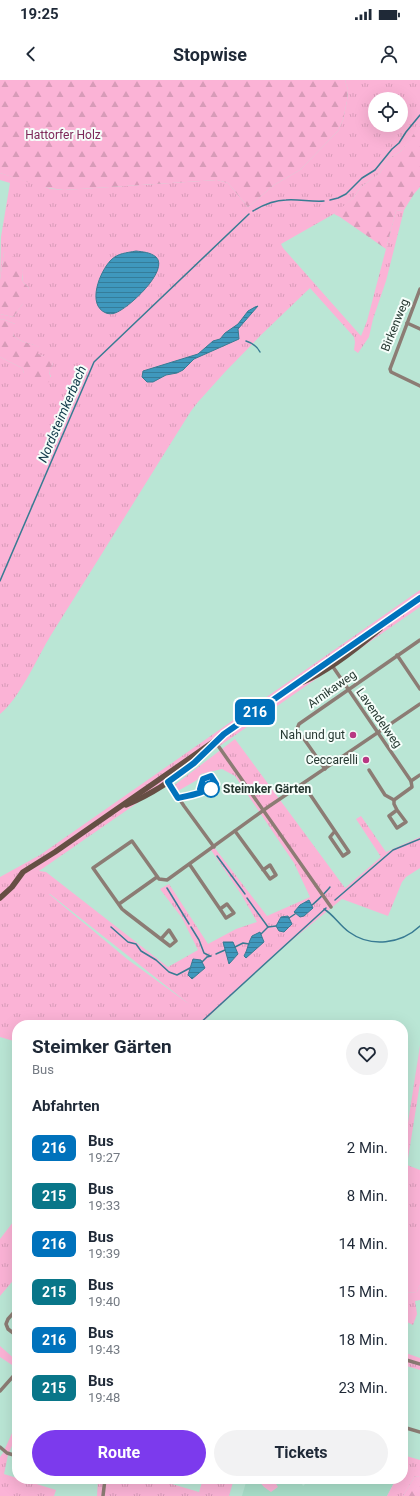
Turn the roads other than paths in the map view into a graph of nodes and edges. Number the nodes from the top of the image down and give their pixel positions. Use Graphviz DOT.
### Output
graph roads {
  1 [pos="420,289"];
  2 [pos="407,323"];
  3 [pos="420,329"];
  4 [pos="420,386"];
  5 [pos="420,598"];
  6 [pos="420,640"];
  7 [pos="397,655"];
  8 [pos="330,664"];
  9 [pos="420,689"];
  10 [pos="348,690"];
  11 [pos="420,704"];
  12 [pos="378,733"];
  13 [pos="224,734"];
  14 [pos="219,747"];
  15 [pos="324,769"];
  16 [pos="369,770"];
  17 [pos="420,775"];
  18 [pos="164,776"];
  19 [pos="411,781"];
  20 [pos="168,782"];
  21 [pos="303,784"];
  22 [pos="394,800"];
  23 [pos="264,810"];
  24 [pos="397,810"];
  25 [pos="111,812"];
  26 [pos="235,831"];
  27 [pos="335,831"];
  28 [pos="214,847"];
  29 [pos="190,865"];
  30 [pos="263,870"];
  31 [pos="157,877"];
  32 [pos="0,898"];
  33 [pos="118,904"];
  34 [pos="331,907"];
  35 [pos="220,909"];
  36 [pos="161,940"];
  37 [pos="12,1315"];
  38 [pos="12,1332"];
  39 [pos="408,1360"];
  40 [pos="420,1364"];
  41 [pos="12,1377"];
  42 [pos="2,1386"];
  43 [pos="0,1391"];
  44 [pos="408,1428"];
  45 [pos="420,1432"];
  46 [pos="0,1447"];
  47 [pos="12,1455"];
  48 [pos="103,1484"];
  49 [pos="103,1496"];
  1 -- 2 [label="street, Birkenweg"];
  2 -- 3 [label="street"];
  2 -- 4 [label="street, Birkenweg"];
  5 -- 8 [label="street"];
  6 -- 7 [label="street, Arnikaweg"];
  7 -- 9 [label="street"];
  7 -- 10 [label="street, Arnikaweg"];
  8 -- 10 [label="street, Lavendelweg"];
  8 -- 13 [label="street"];
  10 -- 12 [label="street, Lavendelweg"];
  10 -- 15 [label="street, Arnikaweg"];
  11 -- 12 [label="street"];
  12 -- 15 [label="street"];
  12 -- 19 [label="street, Lavendelweg"];
  13 -- 18 [label="street"];
  13 -- 20 [label="street"];
  14 -- 23 [label="street"];
  15 -- 21 [label="street"];
  16 -- 22 [label="street"];
  17 -- 19 [label="street"];
  18 -- 20 [label="street"];
  18 -- 25 [label="street"];
  19 -- 22 [label="street, Lavendelweg"];
  20 -- 25 [label="street"];
  20 -- 28 [label="street"];
  21 -- 23 [label="street"];
  21 -- 27 [label="street"];
  22 -- 24 [label="street"];
  23 -- 26 [label="street"];
  23 -- 34 [label="street"];
  24 -- 24 [label="street"];
  25 -- 32 [label="street"];
  26 -- 28 [label="street"];
  26 -- 30 [label="street"];
  27 -- 27 [label="street"];
  28 -- 29 [label="street"];
  29 -- 31 [label="street"];
  29 -- 35 [label="street"];
  31 -- 33 [label="street"];
  31 -- 33 [label="street"];
  33 -- 36 [label="street"];
  36 -- 36 [label="street"];
  37 -- 38 [label="street"];
  39 -- 40 [label="street"];
  41 -- 42 [label="street"];
  42 -- 43 [label="street"];
  44 -- 45 [label="street"];
  46 -- 47 [label="street"];
  48 -- 49 [label="street"];
}
